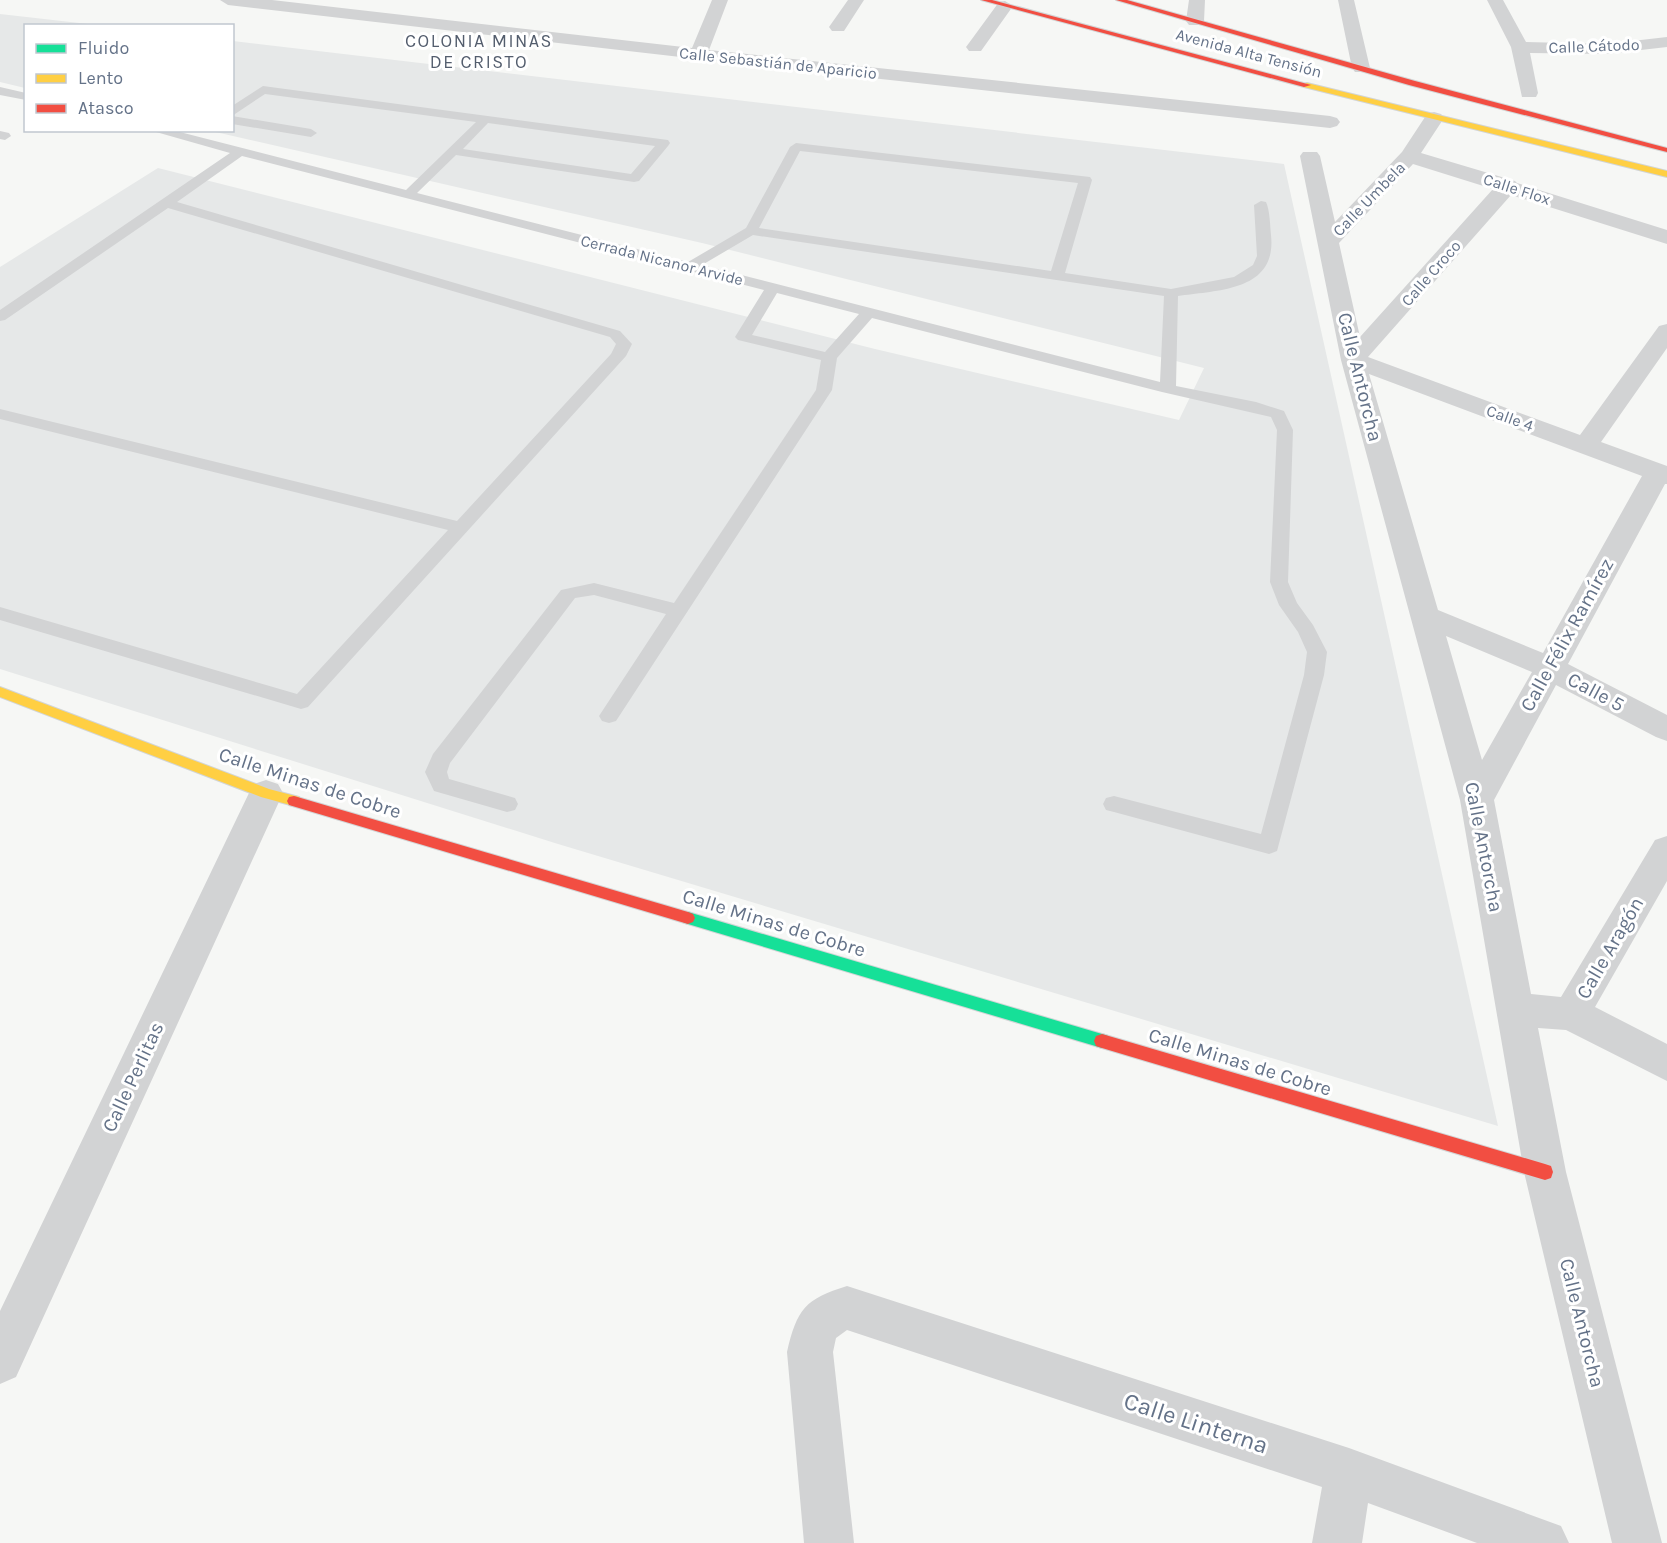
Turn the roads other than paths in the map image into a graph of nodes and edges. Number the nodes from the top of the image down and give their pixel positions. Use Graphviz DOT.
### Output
graph roads {
  1 [pos="228,0"];
  2 [pos="720,0"];
  3 [pos="855,0"];
  4 [pos="984,0"];
  5 [pos="1119,0"];
  6 [pos="1197,0"];
  7 [pos="1346,0"];
  8 [pos="1495,0"];
  9 [pos="1005,6"];
  10 [pos="1195,21"];
  11 [pos="838,27"];
  12 [pos="1667,42"];
  13 [pos="975,47"];
  14 [pos="1520,47"];
  15 [pos="698,54"];
  16 [pos="1361,68"];
  17 [pos="1412,83"];
  18 [pos="1478,85"];
  19 [pos="0,91"];
  20 [pos="1530,93"];
  21 [pos="24,97"];
  22 [pos="234,111"];
  23 [pos="1434,118"];
  24 [pos="234,120"];
  25 [pos="484,120"];
  26 [pos="1330,122"];
  27 [pos="163,132"];
  28 [pos="311,133"];
  29 [pos="1506,133"];
  30 [pos="1667,150"];
  31 [pos="453,151"];
  32 [pos="240,152"];
  33 [pos="1310,156"];
  34 [pos="1410,156"];
  35 [pos="1667,174"];
  36 [pos="1610,175"];
  37 [pos="1508,185"];
  38 [pos="408,195"];
  39 [pos="167,203"];
  40 [pos="1261,205"];
  41 [pos="751,231"];
  42 [pos="1667,237"];
  43 [pos="1328,242"];
  44 [pos="689,267"];
  45 [pos="1057,276"];
  46 [pos="773,288"];
  47 [pos="1171,293"];
  48 [pos="868,313"];
  49 [pos="0,317"];
  50 [pos="1667,331"];
  51 [pos="829,357"];
  52 [pos="1353,360"];
  53 [pos="1168,389"];
  54 [pos="0,414"];
  55 [pos="1585,446"];
  56 [pos="1662,474"];
  57 [pos="461,528"];
  58 [pos="678,611"];
  59 [pos="0,613"];
  60 [pos="1425,616"];
  61 [pos="1548,667"];
  62 [pos="0,692"];
  63 [pos="609,716"];
  64 [pos="1667,729"];
  65 [pos="266,793"];
  66 [pos="1477,800"];
  67 [pos="507,804"];
  68 [pos="1114,804"];
  69 [pos="1667,850"];
  70 [pos="1514,1009"];
  71 [pos="1571,1014"];
  72 [pos="1667,1063"];
  73 [pos="1545,1172"];
  74 [pos="0,1361"];
  75 [pos="1348,1473"];
  76 [pos="829,1543"];
  77 [pos="1336,1543"];
  78 [pos="1544,1543"];
  79 [pos="1637,1543"];
  1 -- 15 [label="street, Calle Sebastián de Aparicio"];
  2 -- 15 [label="street"];
  3 -- 11 [label="street"];
  4 -- 9 [label="main road, Avenida Alta Tensión"];
  5 -- 10 [label="main road, Avenida Alta Tensión"];
  6 -- 10 [label="street"];
  7 -- 16 [label="street"];
  8 -- 14 [label="street, Calle Cátodo"];
  9 -- 13 [label="street"];
  9 -- 23 [label="main road, Avenida Alta Tensión"];
  10 -- 16 [label="main road, Avenida Alta Tensión"];
  12 -- 14 [label="street, Calle Cátodo"];
  14 -- 20 [label="street, Calle Cátodo"];
  15 -- 26 [label="street, Calle Sebastián de Aparicio"];
  16 -- 17 [label="main road, Avenida Alta Tensión"];
  17 -- 18 [label="main road, Avenida Alta Tensión"];
  17 -- 30 [label="main road, Avenida Alta Tensión"];
  19 -- 21 [label="lane"];
  22 -- 25 [label="lane"];
  23 -- 29 [label="main road, Avenida Alta Tensión"];
  23 -- 34 [label="street"];
  24 -- 28 [label="lane"];
  25 -- 31 [label="lane"];
  25 -- 31 [label="lane"];
  27 -- 32 [label="lane, Cerrada Nicanor Arvide"];
  29 -- 35 [label="main road, Avenida Alta Tensión"];
  29 -- 36 [label="main road, Avenida Alta Tensión"];
  31 -- 38 [label="lane"];
  32 -- 38 [label="lane, Cerrada Nicanor Arvide"];
  32 -- 39 [label="lane"];
  33 -- 43 [label="street, Calle Antorcha"];
  34 -- 37 [label="street, Calle Flox"];
  34 -- 43 [label="street, Calle Umbela"];
  37 -- 42 [label="street, Calle Flox"];
  37 -- 52 [label="street, Calle Croco"];
  38 -- 44 [label="lane, Cerrada Nicanor Arvide"];
  39 -- 49 [label="lane"];
  39 -- 57 [label="lane"];
  40 -- 47 [label="lane"];
  41 -- 44 [label="lane"];
  41 -- 45 [label="lane"];
  41 -- 45 [label="lane"];
  43 -- 52 [label="street, Calle Antorcha"];
  44 -- 46 [label="lane, Cerrada Nicanor Arvide"];
  45 -- 47 [label="lane"];
  46 -- 48 [label="lane, Cerrada Nicanor Arvide"];
  46 -- 51 [label="lane"];
  47 -- 53 [label="lane"];
  48 -- 51 [label="lane"];
  48 -- 53 [label="lane, Cerrada Nicanor Arvide"];
  50 -- 55 [label="street"];
  51 -- 58 [label="lane"];
  52 -- 55 [label="street, Calle 4"];
  52 -- 60 [label="street, Calle Antorcha"];
  53 -- 68 [label="lane, Cerrada Nicanor Arvide"];
  54 -- 57 [label="lane"];
  55 -- 56 [label="street, Calle 4"];
  56 -- 61 [label="street, Calle Félix Ramírez"];
  57 -- 59 [label="lane"];
  58 -- 63 [label="lane"];
  58 -- 67 [label="lane"];
  60 -- 61 [label="street, Calle 5"];
  60 -- 66 [label="street, Calle Antorcha"];
  61 -- 64 [label="street, Calle 5"];
  61 -- 66 [label="street, Calle Félix Ramírez"];
  62 -- 65 [label="main road, Calle Minas de Cobre"];
  65 -- 73 [label="main road, Calle Minas de Cobre"];
  65 -- 74 [label="street, Calle Perlitas"];
  66 -- 70 [label="street, Calle Antorcha"];
  69 -- 71 [label="street, Calle Aragón"];
  70 -- 71 [label="street"];
  70 -- 73 [label="street, Calle Antorcha"];
  71 -- 72 [label="street"];
  73 -- 79 [label="street, Calle Antorcha"];
  75 -- 76 [label="street, Calle Linterna"];
  75 -- 77 [label="street"];
  75 -- 78 [label="street, Calle Linterna"];
}
